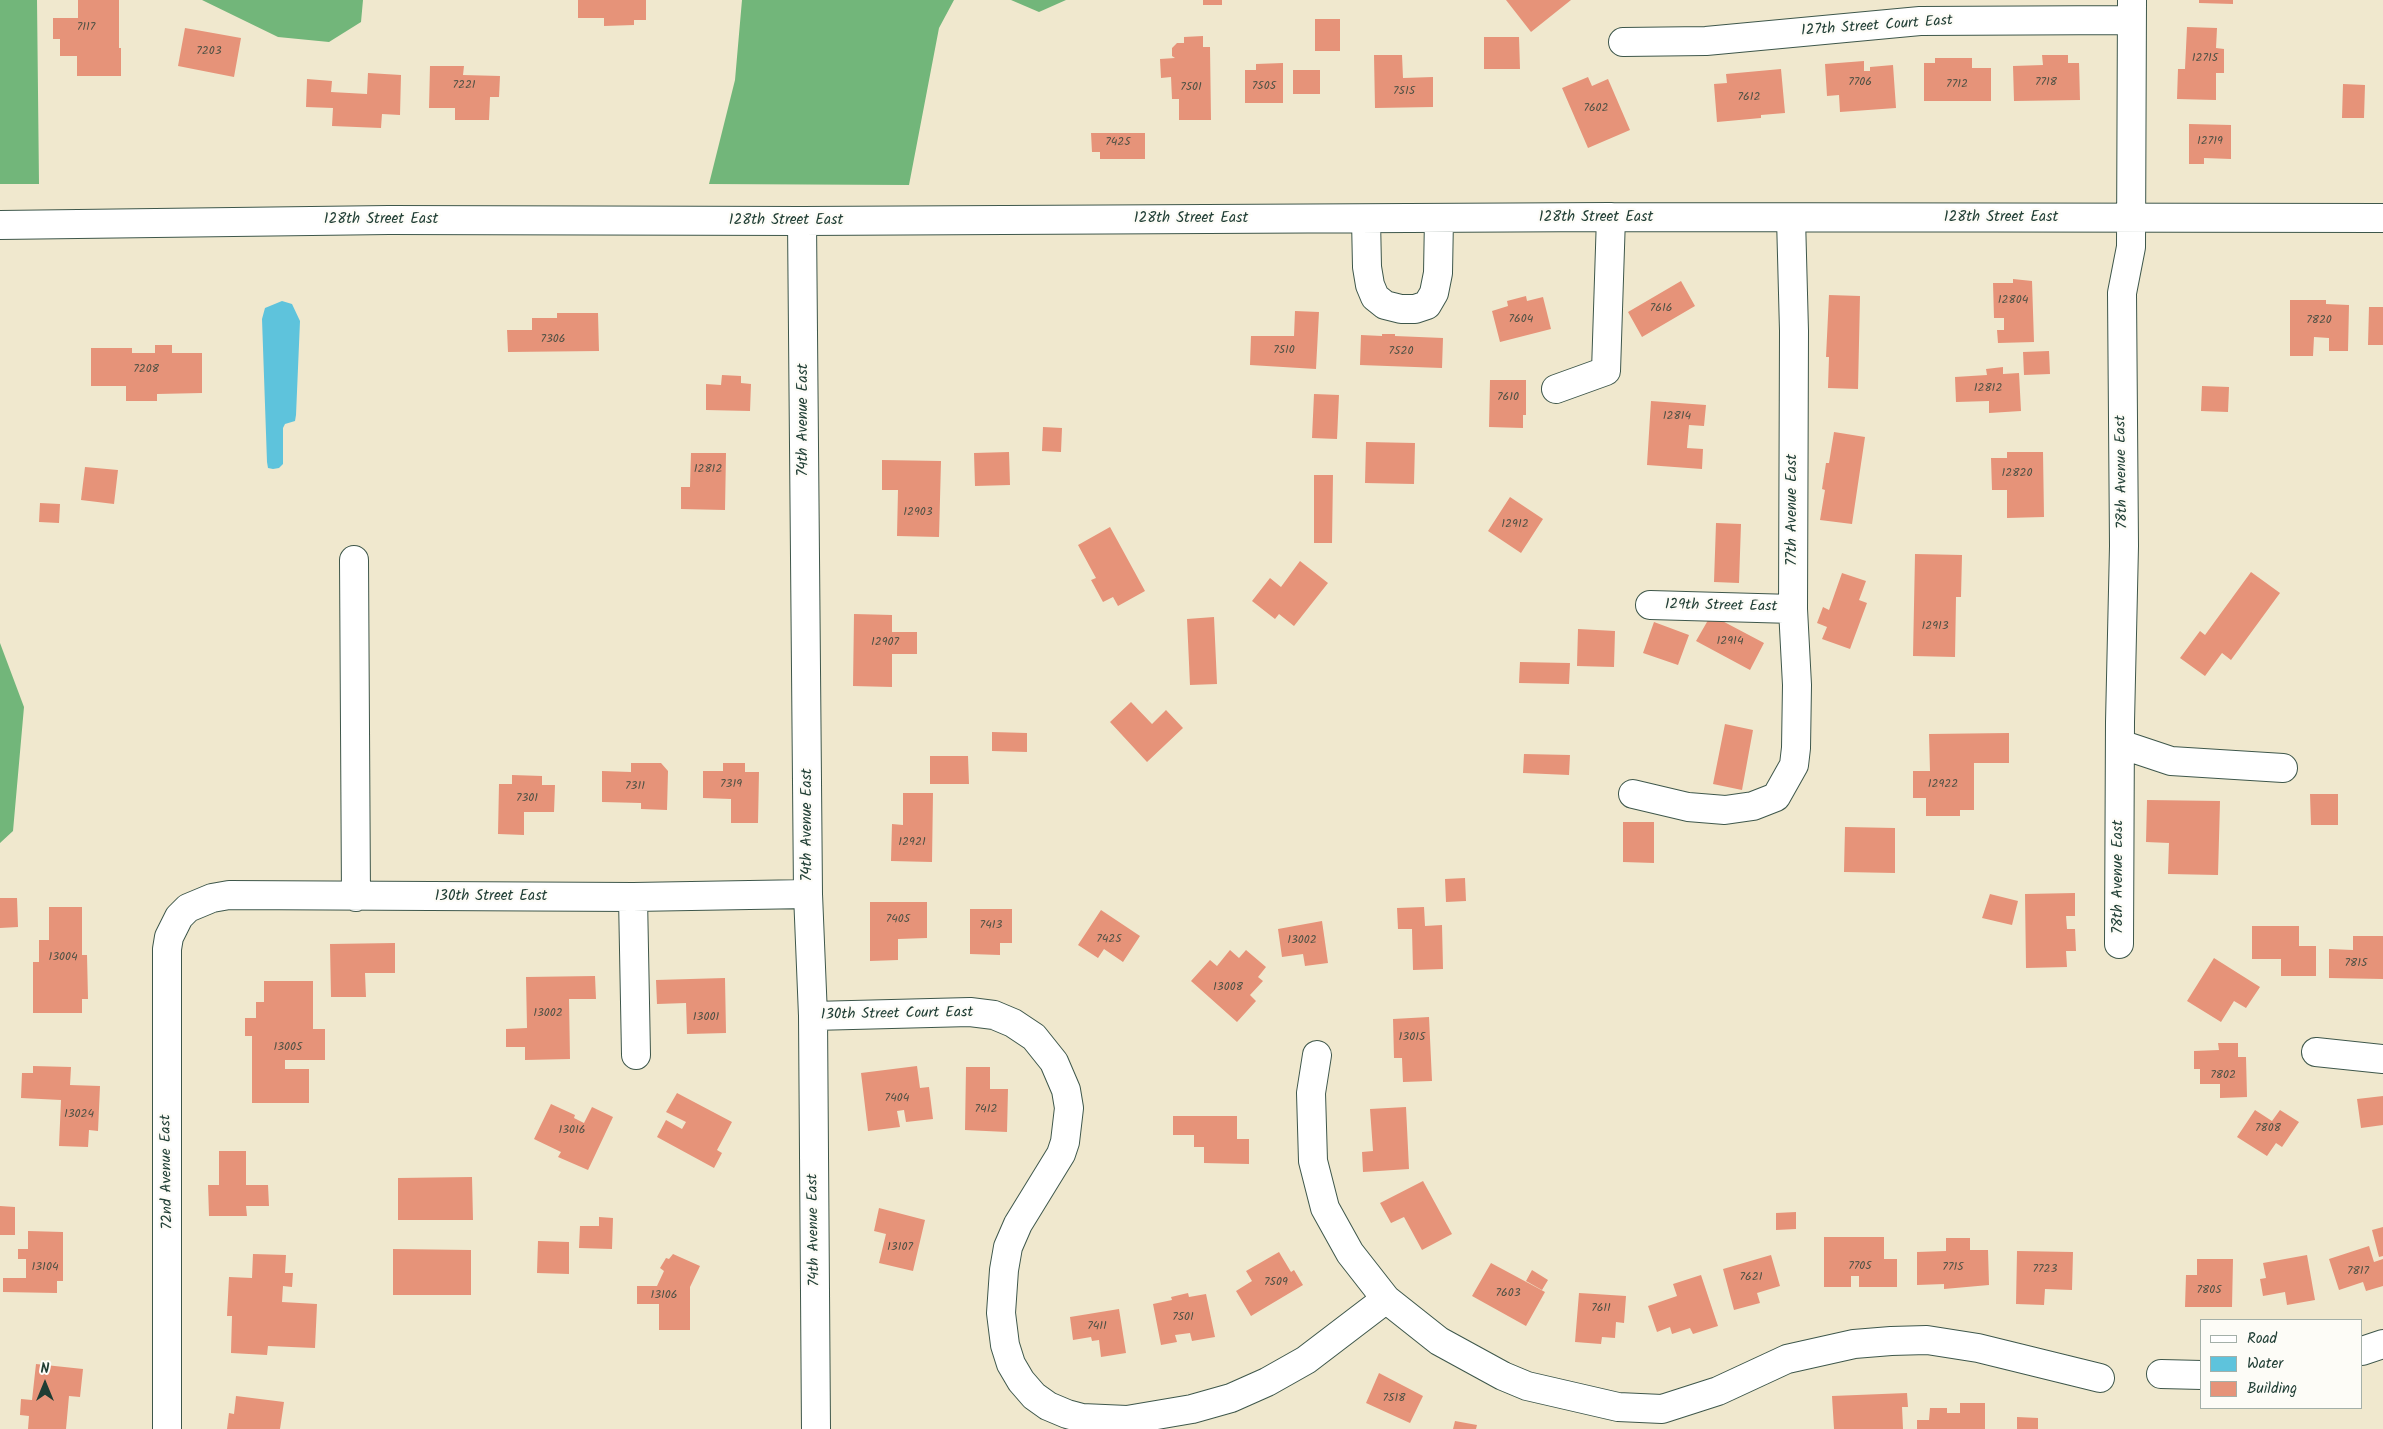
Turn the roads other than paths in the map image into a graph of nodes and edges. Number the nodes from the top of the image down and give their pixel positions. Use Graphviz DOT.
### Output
graph roads {
  1 [pos="2132,10"];
  2 [pos="1623,42"];
  3 [pos="1611,217"];
  4 [pos="1439,218"];
  5 [pos="1791,218"];
  6 [pos="2131,218"];
  7 [pos="2383,218"];
  8 [pos="1366,219"];
  9 [pos="802,221"];
  10 [pos="0,226"];
  11 [pos="1556,389"];
  12 [pos="354,560"];
  13 [pos="1650,605"];
  14 [pos="1793,609"];
  15 [pos="2120,744"];
  16 [pos="2283,768"];
  17 [pos="1633,794"];
  18 [pos="808,894"];
  19 [pos="356,897"];
  20 [pos="634,897"];
  21 [pos="179,917"];
  22 [pos="2119,944"];
  23 [pos="813,1016"];
  24 [pos="2316,1052"];
  25 [pos="636,1055"];
  26 [pos="1317,1055"];
  27 [pos="2383,1059"];
  28 [pos="1386,1299"];
  29 [pos="2383,1344"];
  30 [pos="2363,1351"];
  31 [pos="2160,1374"];
  32 [pos="2200,1375"];
  33 [pos="2100,1378"];
  34 [pos="167,1429"];
  35 [pos="816,1429"];
  1 -- 2 [label="street, 127th Street Court East"];
  1 -- 6 [label="street, 78th Avenue East"];
  3 -- 4 [label="street, 128th Street East"];
  3 -- 5 [label="street, 128th Street East"];
  3 -- 11 [label="street"];
  4 -- 8 [label="street, 128th Street East"];
  4 -- 8 [label="street"];
  5 -- 6 [label="street, 128th Street East"];
  5 -- 14 [label="street, 77th Avenue East"];
  6 -- 7 [label="street, 128th Street East"];
  6 -- 15 [label="street, 78th Avenue East"];
  8 -- 9 [label="street, 128th Street East"];
  9 -- 10 [label="street, 128th Street East"];
  9 -- 18 [label="street, 74th Avenue East"];
  12 -- 19 [label="street"];
  13 -- 14 [label="street, 129th Street East"];
  14 -- 17 [label="street, 77th Avenue East"];
  15 -- 16 [label="street"];
  15 -- 22 [label="street, 78th Avenue East"];
  18 -- 20 [label="street, 130th Street East"];
  18 -- 23 [label="street, 74th Avenue East"];
  19 -- 20 [label="street, 130th Street East"];
  19 -- 21 [label="street, 130th Street East"];
  20 -- 25 [label="street"];
  21 -- 34 [label="street, 72nd Avenue East"];
  23 -- 28 [label="street, 130th Street Court East"];
  23 -- 35 [label="street, 74th Avenue East"];
  24 -- 27 [label="street"];
  26 -- 28 [label="street"];
  28 -- 33 [label="street"];
  29 -- 30 [label="street"];
  31 -- 32 [label="street"];
}
